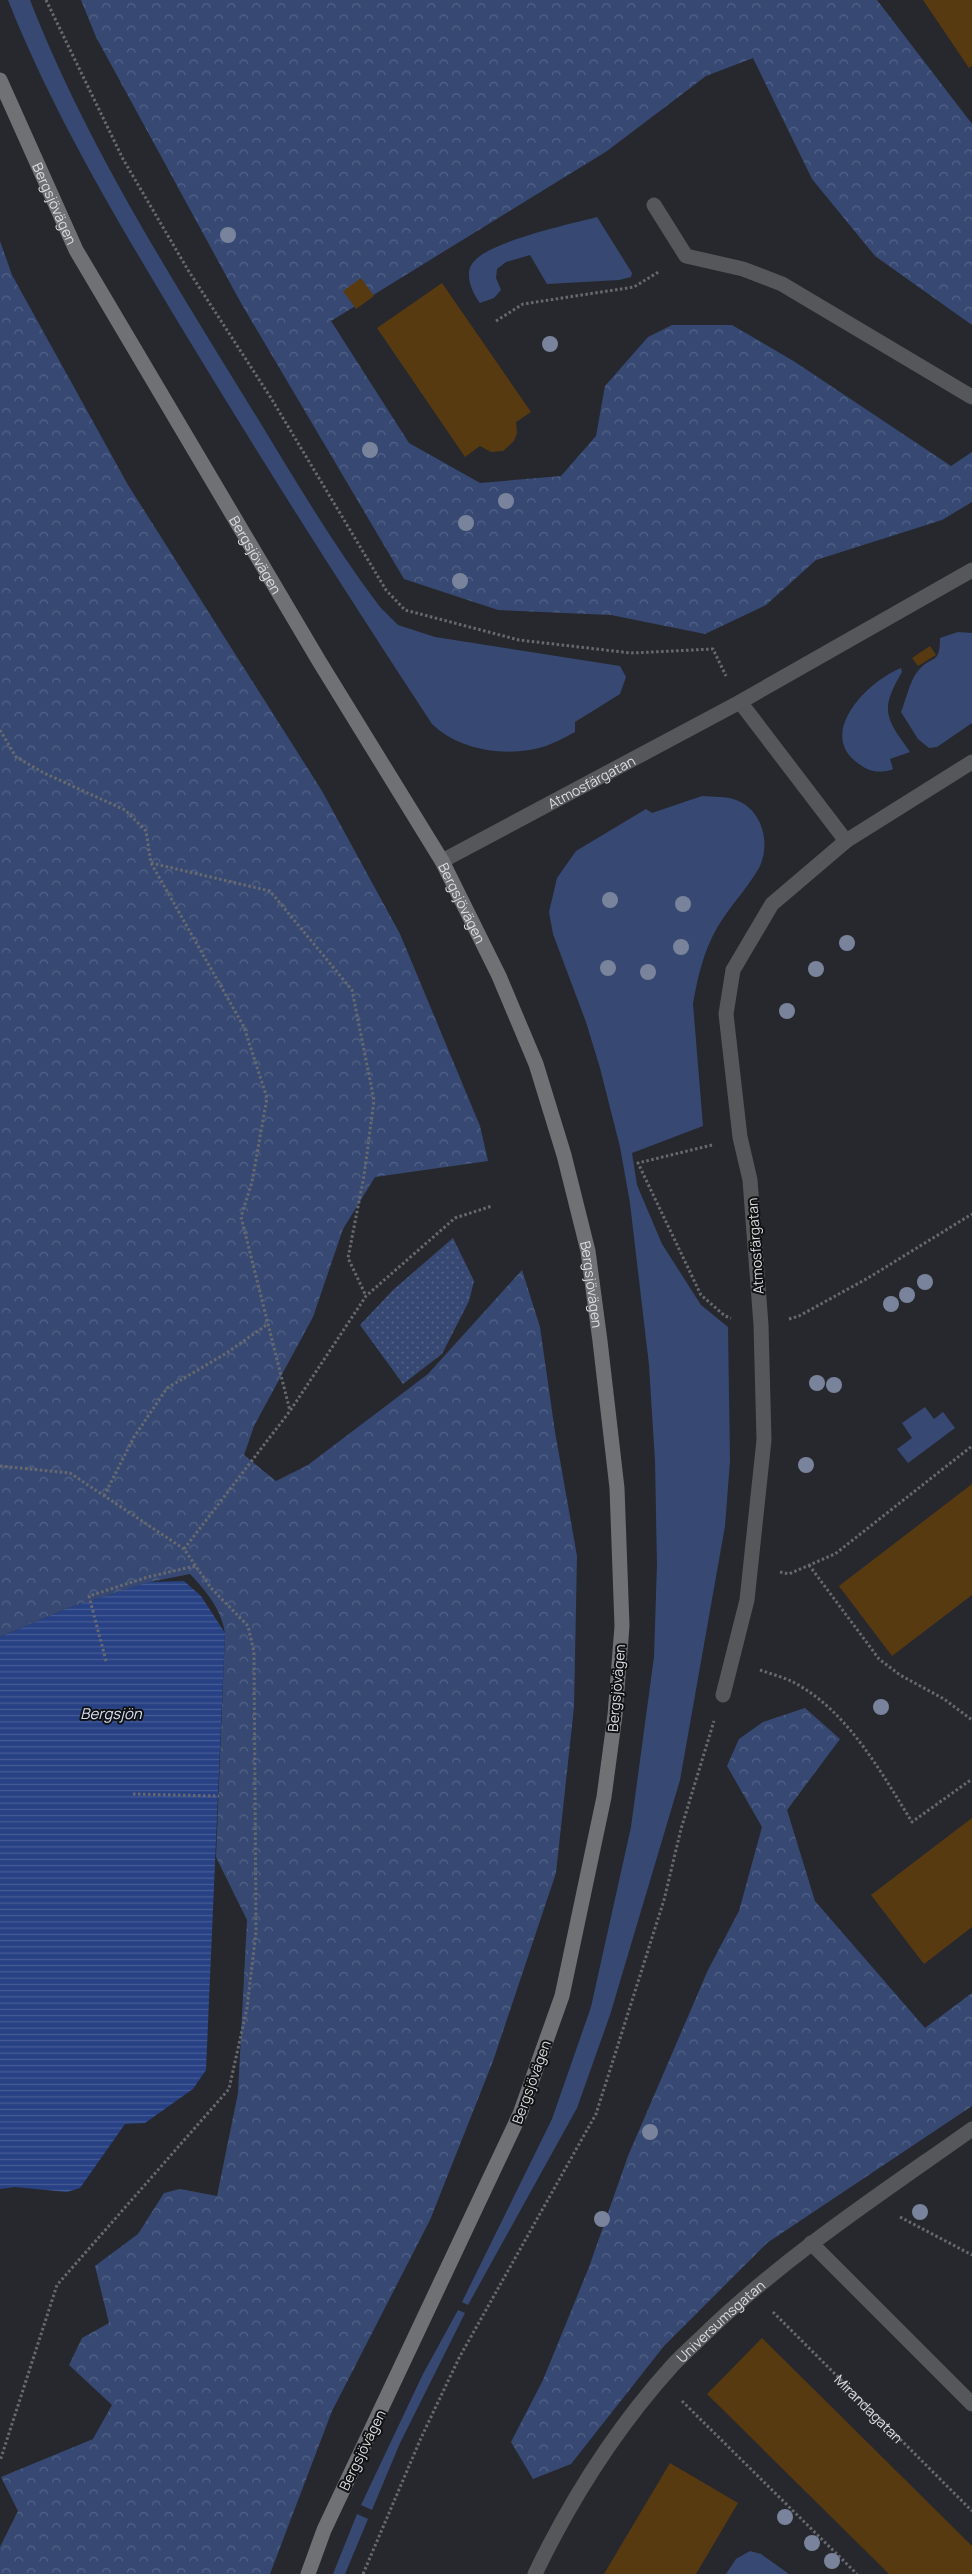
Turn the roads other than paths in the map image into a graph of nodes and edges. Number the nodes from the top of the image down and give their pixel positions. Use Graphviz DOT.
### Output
graph roads {
  1 [pos="0,80"];
  2 [pos="654,205"];
  3 [pos="972,397"];
  4 [pos="972,570"];
  5 [pos="740,702"];
  6 [pos="972,762"];
  7 [pos="846,842"];
  8 [pos="442,861"];
  9 [pos="722,1694"];
  10 [pos="972,2129"];
  11 [pos="811,2243"];
  12 [pos="972,2404"];
  13 [pos="308,2574"];
  14 [pos="535,2574"];
  1 -- 8 [label="street, Bergsjövägen"];
  2 -- 3 [label="street"];
  4 -- 5 [label="street, Atmosfärgatan"];
  5 -- 7 [label="street"];
  5 -- 8 [label="street, Atmosfärgatan"];
  6 -- 7 [label="street, Atmosfärgatan"];
  7 -- 9 [label="street, Atmosfärgatan"];
  8 -- 13 [label="street, Bergsjövägen"];
  10 -- 11 [label="street, Universumsgatan"];
  11 -- 12 [label="street"];
  11 -- 14 [label="street, Universumsgatan"];
}
